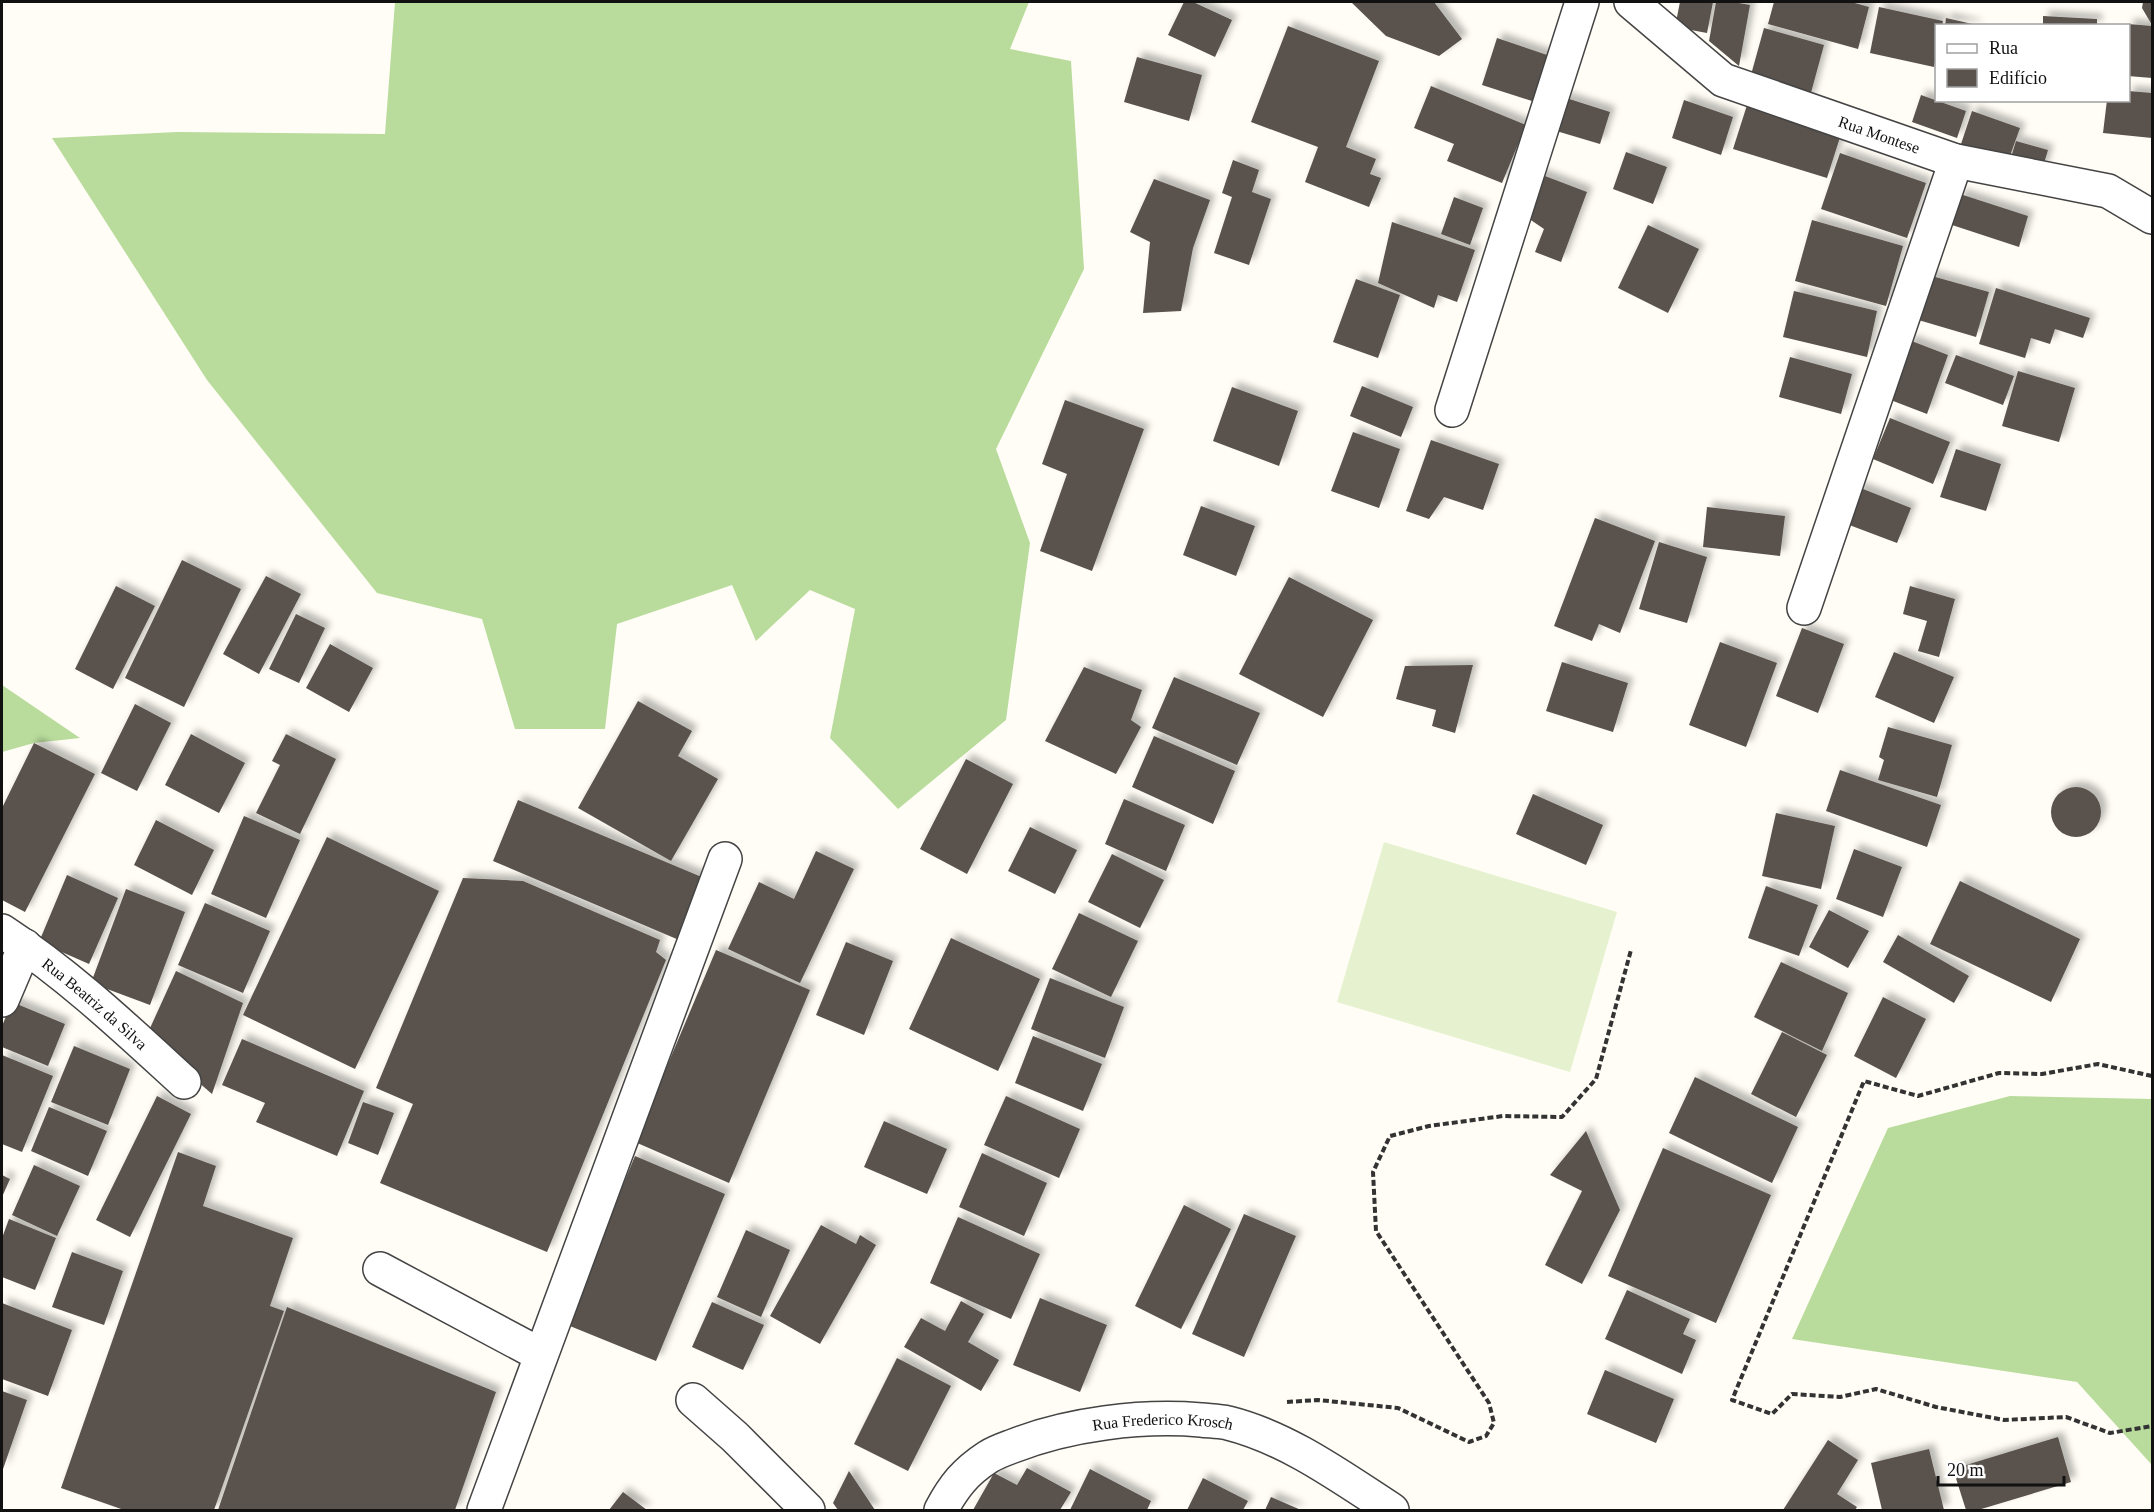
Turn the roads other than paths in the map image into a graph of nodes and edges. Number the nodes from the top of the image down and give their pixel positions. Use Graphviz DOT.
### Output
graph roads {
  1 [pos="1582,2"];
  2 [pos="1631,2"];
  3 [pos="1956,161"];
  4 [pos="2152,217"];
  5 [pos="1452,410"];
  6 [pos="1804,608"];
  7 [pos="725,859"];
  8 [pos="13,938"];
  9 [pos="2,1000"];
  10 [pos="184,1082"];
  11 [pos="380,1269"];
  12 [pos="541,1355"];
  13 [pos="693,1400"];
  14 [pos="484,1510"];
  15 [pos="808,1510"];
  16 [pos="941,1510"];
  17 [pos="1392,1510"];
  1 -- 5 [label="street"];
  2 -- 3 [label="street, Rua Montese"];
  3 -- 4 [label="street, Rua Montese"];
  3 -- 6 [label="street"];
  7 -- 12 [label="street"];
  8 -- 9 [label="street"];
  8 -- 10 [label="street, Rua Beatriz da Silva"];
  11 -- 12 [label="street"];
  12 -- 14 [label="street"];
  13 -- 15 [label="street"];
  16 -- 17 [label="street, Rua Frederico Krosch"];
}
